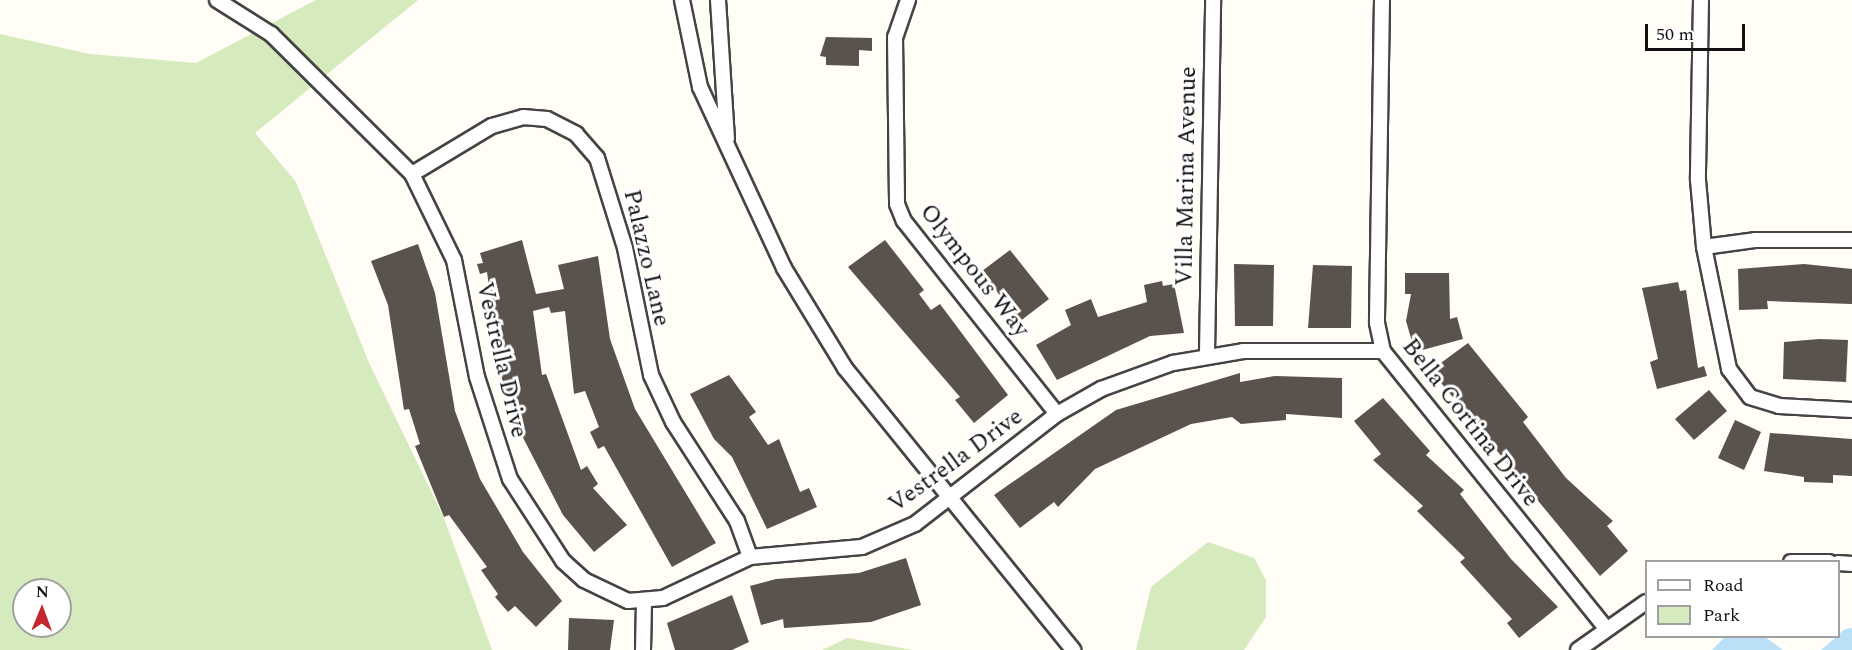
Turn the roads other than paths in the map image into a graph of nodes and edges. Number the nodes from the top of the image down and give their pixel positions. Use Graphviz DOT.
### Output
graph roads {
  1 [pos="217,0"];
  2 [pos="682,0"];
  3 [pos="718,0"];
  4 [pos="908,0"];
  5 [pos="1212,0"];
  6 [pos="1382,0"];
  7 [pos="1701,0"];
  8 [pos="728,150"];
  9 [pos="412,174"];
  10 [pos="1852,240"];
  11 [pos="1704,247"];
  12 [pos="1383,351"];
  13 [pos="1207,353"];
  14 [pos="1852,410"];
  15 [pos="1057,414"];
  16 [pos="951,498"];
  17 [pos="750,557"];
  18 [pos="644,603"];
  19 [pos="1645,603"];
  20 [pos="1606,628"];
  21 [pos="643,650"];
  22 [pos="1073,650"];
  23 [pos="1578,650"];
  1 -- 9 [label="street, Vestrella Drive"];
  2 -- 8 [label="street"];
  3 -- 8 [label="street"];
  4 -- 15 [label="street, Olympous Way"];
  5 -- 13 [label="street, Villa Marina Avenue"];
  6 -- 12 [label="street, Bella Cortina Drive"];
  7 -- 11 [label="street"];
  8 -- 16 [label="street"];
  9 -- 17 [label="street, Palazzo Lane"];
  9 -- 18 [label="street, Vestrella Drive"];
  10 -- 11 [label="street"];
  11 -- 14 [label="street"];
  12 -- 13 [label="street, Vestrella Drive"];
  12 -- 20 [label="street, Bella Cortina Drive"];
  13 -- 15 [label="street, Vestrella Drive"];
  15 -- 16 [label="street, Vestrella Drive"];
  16 -- 17 [label="street, Vestrella Drive"];
  16 -- 22 [label="street"];
  17 -- 18 [label="street, Vestrella Drive"];
  18 -- 21 [label="street"];
  19 -- 20 [label="street"];
  20 -- 23 [label="street"];
}
